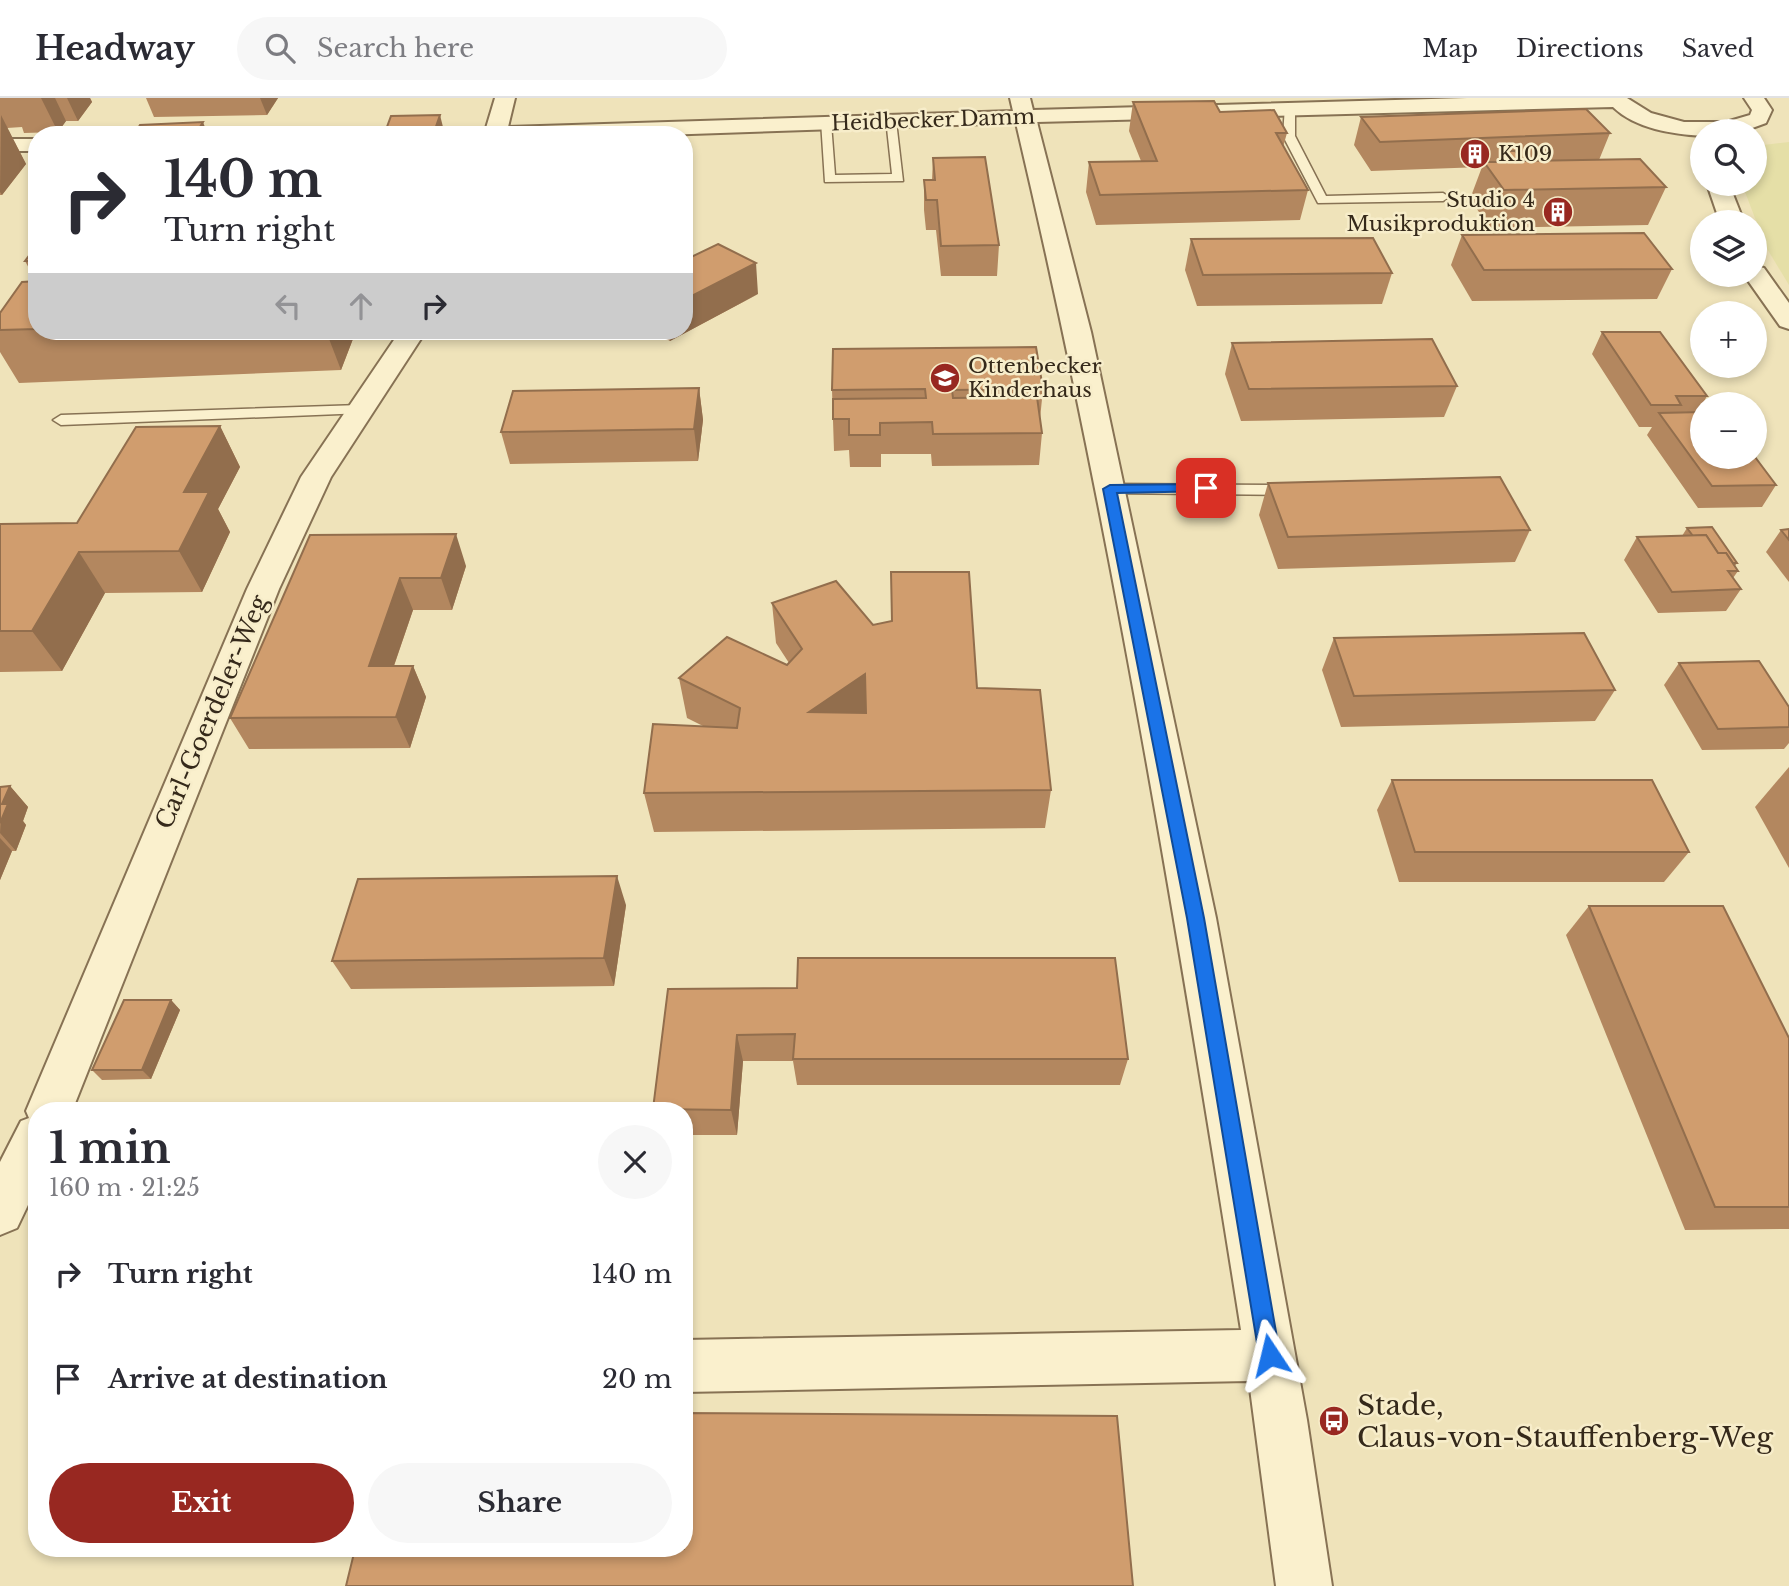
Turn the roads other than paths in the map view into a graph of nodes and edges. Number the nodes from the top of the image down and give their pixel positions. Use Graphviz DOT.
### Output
graph roads {
  1 [pos="505,98"];
  2 [pos="1754,98"];
  3 [pos="1616,100"];
  4 [pos="1023,108"];
  5 [pos="1289,108"];
  6 [pos="1759,119"];
  7 [pos="890,121"];
  8 [pos="825,123"];
  9 [pos="497,126"];
  10 [pos="693,127"];
  11 [pos="1690,133"];
  12 [pos="0,145"];
  13 [pos="28,145"];
  14 [pos="1443,197"];
  15 [pos="1764,287"];
  16 [pos="1789,321"];
  17 [pos="407,340"];
  18 [pos="360,411"];
  19 [pos="61,420"];
  20 [pos="1110,489"];
  21 [pos="1305,490"];
  22 [pos="53,1102"];
  23 [pos="28,1154"];
  24 [pos="0,1212"];
  25 [pos="1270,1355"];
  26 [pos="693,1366"];
  27 [pos="1304,1586"];
  1 -- 9 [label="street"];
  2 -- 6 [label="street"];
  3 -- 5 [label="street, Heidbecker Damm"];
  3 -- 11 [label="street"];
  4 -- 5 [label="street, Heidbecker Damm"];
  4 -- 7 [label="street, Heidbecker Damm"];
  4 -- 20 [label="street"];
  5 -- 14 [label="lane"];
  7 -- 8 [label="street, Heidbecker Damm"];
  7 -- 8 [label="lane"];
  8 -- 10 [label="street, Heidbecker Damm"];
  12 -- 13 [label="street"];
  15 -- 16 [label="street"];
  17 -- 18 [label="street, Carl-Goerdeler-Weg"];
  18 -- 19 [label="lane"];
  18 -- 22 [label="street, Carl-Goerdeler-Weg"];
  20 -- 21 [label="lane"];
  20 -- 25 [label="street"];
  23 -- 24 [label="street"];
  25 -- 26 [label="street"];
  25 -- 27 [label="street"];
}
